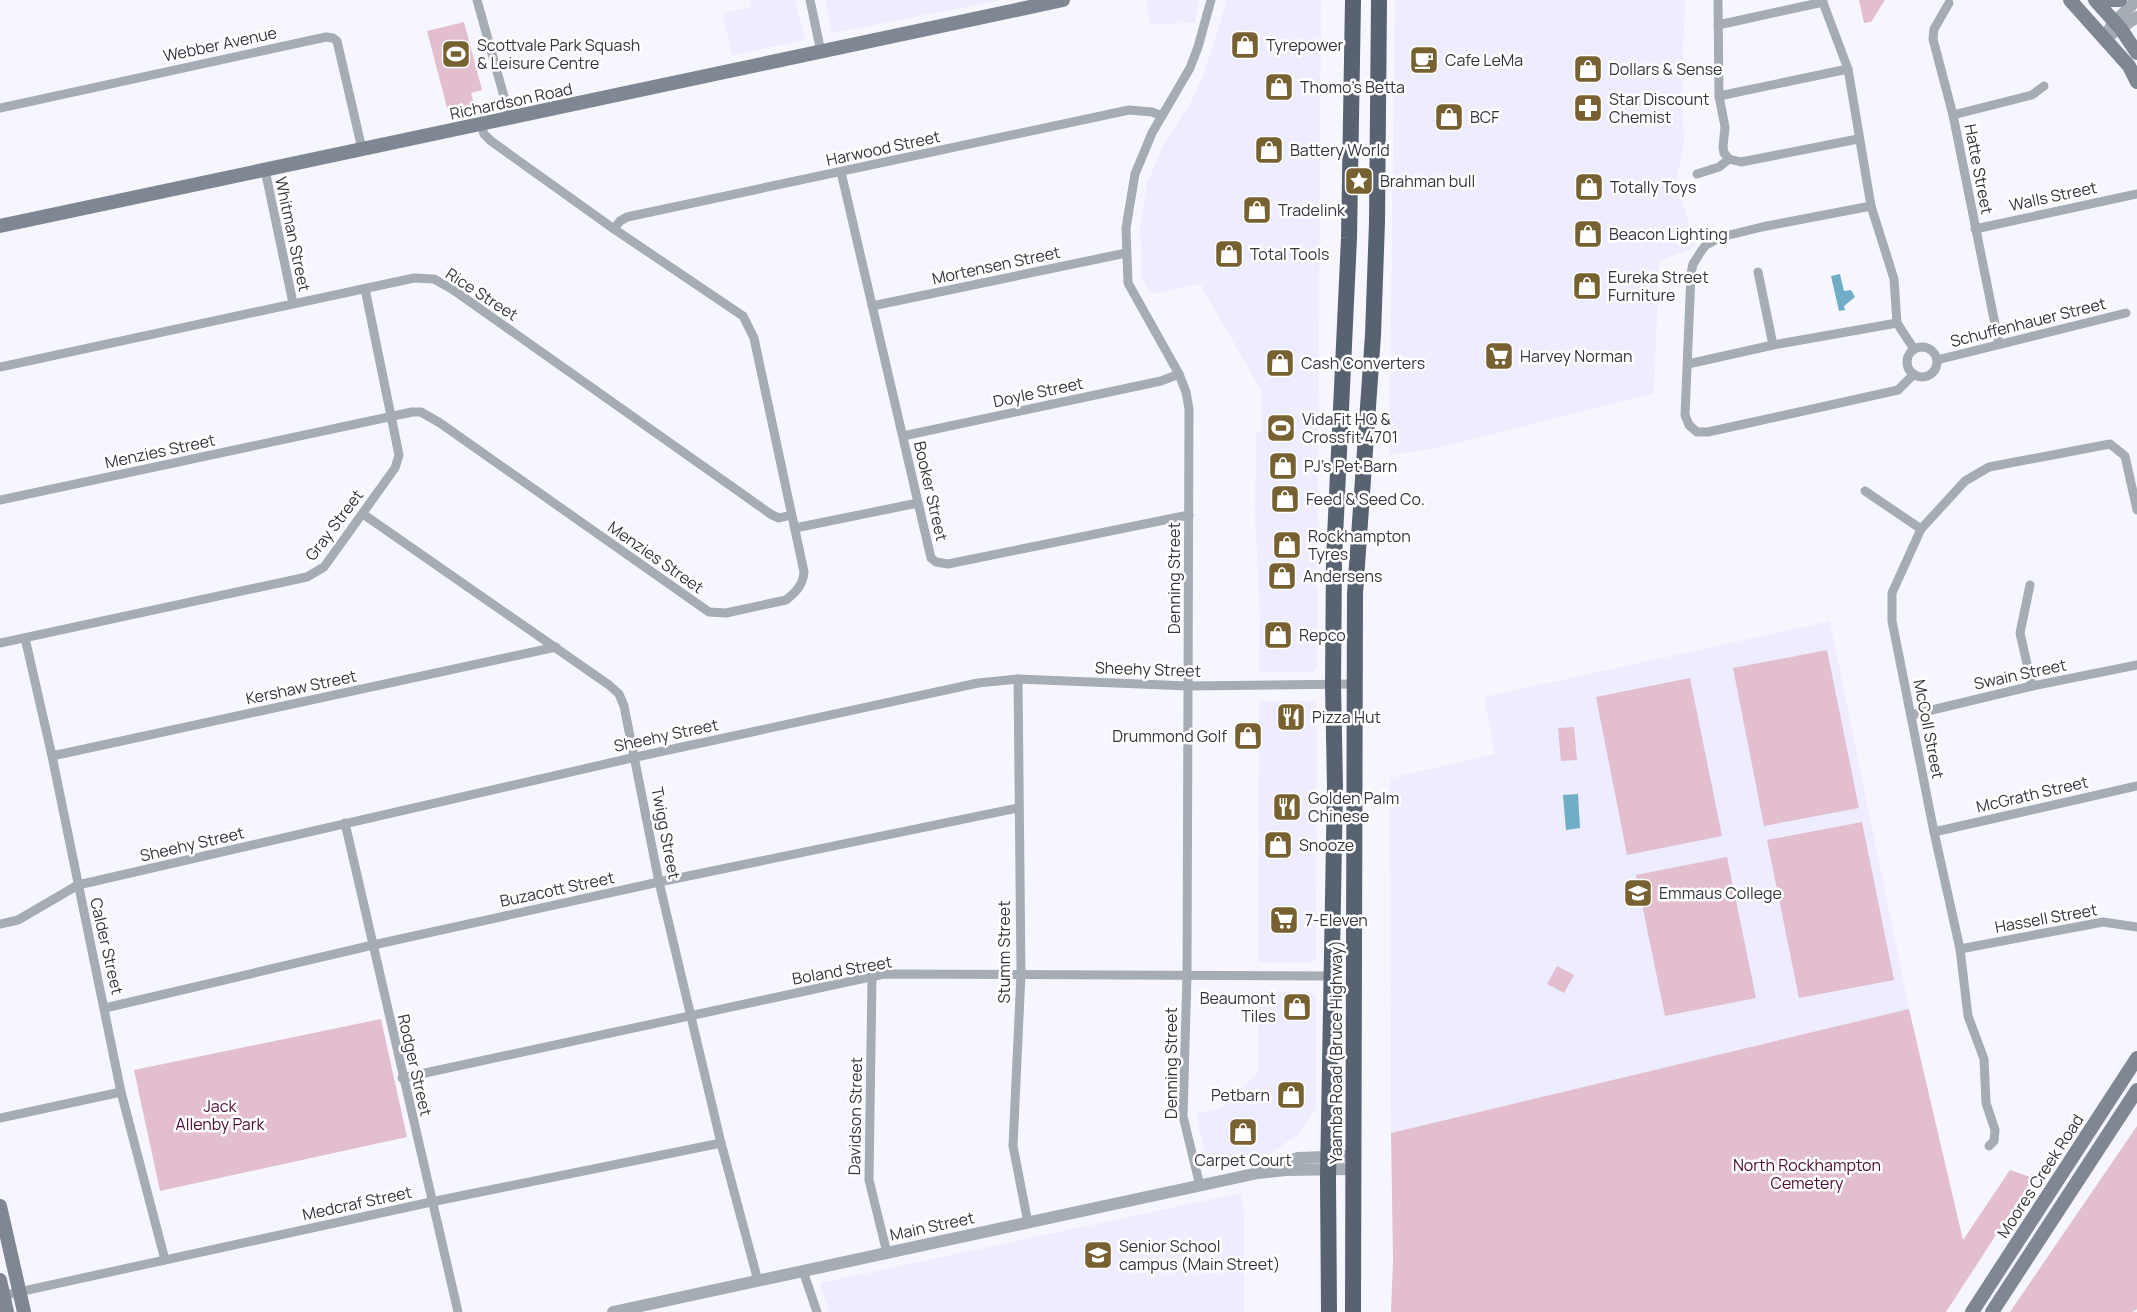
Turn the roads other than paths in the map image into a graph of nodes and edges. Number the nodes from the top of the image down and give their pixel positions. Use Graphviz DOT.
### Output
graph roads {
  1 [pos="479,0"];
  2 [pos="810,0"];
  3 [pos="1063,0"];
  4 [pos="1211,0"];
  5 [pos="1343,0"];
  6 [pos="1353,0"];
  7 [pos="1379,0"];
  8 [pos="1718,0"];
  9 [pos="2070,0"];
  10 [pos="2095,0"];
  11 [pos="2108,0"];
  12 [pos="2120,0"];
  13 [pos="2135,0"];
  14 [pos="1823,1"];
  15 [pos="1949,3"];
  16 [pos="2137,17"];
  17 [pos="1718,25"];
  18 [pos="2117,25"];
  19 [pos="2104,38"];
  20 [pos="822,52"];
  21 [pos="2137,53"];
  22 [pos="1848,69"];
  23 [pos="1351,78"];
  24 [pos="2137,82"];
  25 [pos="2044,86"];
  26 [pos="1719,96"];
  27 [pos="0,108"];
  28 [pos="1953,115"];
  29 [pos="1162,116"];
  30 [pos="510,118"];
  31 [pos="481,124"];
  32 [pos="1858,139"];
  33 [pos="362,149"];
  34 [pos="1728,159"];
  35 [pos="265,170"];
  36 [pos="841,172"];
  37 [pos="1697,174"];
  38 [pos="2137,194"];
  39 [pos="1871,206"];
  40 [pos="0,226"];
  41 [pos="614,229"];
  42 [pos="1975,229"];
  43 [pos="1126,253"];
  44 [pos="1758,272"];
  45 [pos="365,289"];
  46 [pos="293,303"];
  47 [pos="872,306"];
  48 [pos="2127,313"];
  49 [pos="1897,322"];
  50 [pos="1999,344"];
  51 [pos="1773,345"];
  52 [pos="1914,349"];
  53 [pos="1937,360"];
  54 [pos="1688,364"];
  55 [pos="0,367"];
  56 [pos="1179,374"];
  57 [pos="1914,374"];
  58 [pos="392,417"];
  59 [pos="903,436"];
  60 [pos="1865,490"];
  61 [pos="0,501"];
  62 [pos="918,503"];
  63 [pos="2137,510"];
  64 [pos="363,514"];
  65 [pos="791,515"];
  66 [pos="1189,515"];
  67 [pos="795,528"];
  68 [pos="1921,529"];
  69 [pos="2030,585"];
  70 [pos="25,638"];
  71 [pos="0,643"];
  72 [pos="555,647"];
  73 [pos="2137,665"];
  74 [pos="1018,679"];
  75 [pos="1356,684"];
  76 [pos="1333,685"];
  77 [pos="1188,686"];
  78 [pos="2032,686"];
  79 [pos="1911,715"];
  80 [pos="52,756"];
  81 [pos="636,757"];
  82 [pos="2137,786"];
  83 [pos="1018,808"];
  84 [pos="345,824"];
  85 [pos="1934,832"];
  86 [pos="659,882"];
  87 [pos="78,885"];
  88 [pos="0,924"];
  89 [pos="2137,927"];
  90 [pos="373,945"];
  91 [pos="1960,949"];
  92 [pos="1021,974"];
  93 [pos="1187,975"];
  94 [pos="1332,976"];
  95 [pos="872,977"];
  96 [pos="105,1008"];
  97 [pos="691,1015"];
  98 [pos="2137,1058"];
  99 [pos="402,1078"];
  100 [pos="2137,1090"];
  101 [pos="121,1092"];
  102 [pos="0,1118"];
  103 [pos="721,1143"];
  104 [pos="1989,1146"];
  105 [pos="1328,1163"];
  106 [pos="1355,1163"];
  107 [pos="1200,1186"];
  108 [pos="431,1202"];
  109 [pos="0,1206"];
  110 [pos="1028,1223"];
  111 [pos="887,1253"];
  112 [pos="165,1260"];
  113 [pos="803,1271"];
  114 [pos="0,1280"];
  115 [pos="758,1281"];
  116 [pos="20,1292"];
  117 [pos="2,1296"];
  118 [pos="665,1307"];
  119 [pos="7,1312"];
  120 [pos="24,1312"];
  121 [pos="458,1312"];
  122 [pos="613,1312"];
  123 [pos="817,1312"];
  124 [pos="1329,1312"];
  125 [pos="1353,1312"];
  126 [pos="1972,1312"];
  127 [pos="1992,1312"];
  1 -- 30 [label="street"];
  2 -- 20 [label="street"];
  3 -- 20 [label="main road, Richardson Road"];
  4 -- 29 [label="street, Denning Street"];
  5 -- 23 [label="highway"];
  6 -- 23 [label="highway, Yaamba Road (Bruce Highway)"];
  7 -- 75 [label="highway, Yaamba Road (Bruce Highway)"];
  8 -- 17 [label="street"];
  9 -- 19 [label="main road"];
  10 -- 18 [label="main road"];
  11 -- 12 [label="main road"];
  13 -- 18 [label="street"];
  14 -- 17 [label="street"];
  14 -- 22 [label="street"];
  15 -- 28 [label="street, Hatte Street"];
  16 -- 18 [label="street"];
  17 -- 26 [label="street"];
  18 -- 19 [label="street"];
  18 -- 21 [label="main road"];
  19 -- 24 [label="main road"];
  20 -- 30 [label="main road, Richardson Road"];
  22 -- 26 [label="street"];
  22 -- 32 [label="street"];
  23 -- 76 [label="highway, Yaamba Road (Bruce Highway)"];
  25 -- 28 [label="street"];
  26 -- 34 [label="street"];
  27 -- 33 [label="street, Webber Avenue"];
  28 -- 42 [label="street, Hatte Street"];
  29 -- 36 [label="street, Harwood Street"];
  29 -- 43 [label="street, Denning Street"];
  30 -- 31 [label="main road, Richardson Road"];
  31 -- 33 [label="main road, Richardson Road"];
  31 -- 41 [label="street, Menzies Street"];
  32 -- 34 [label="street"];
  32 -- 39 [label="street"];
  33 -- 35 [label="main road, Richardson Road"];
  34 -- 37 [label="street"];
  35 -- 40 [label="main road, Richardson Road"];
  35 -- 46 [label="street, Whitman Street"];
  36 -- 41 [label="street, Harwood Street"];
  36 -- 47 [label="street, Booker Street"];
  38 -- 42 [label="street, Walls Street"];
  39 -- 49 [label="street"];
  39 -- 54 [label="street"];
  41 -- 65 [label="street, Menzies Street"];
  42 -- 50 [label="street, Hatte Street"];
  43 -- 47 [label="street, Mortensen Street"];
  43 -- 56 [label="street, Denning Street"];
  44 -- 51 [label="street"];
  45 -- 46 [label="street, Rice Street"];
  45 -- 58 [label="street, Gray Street"];
  45 -- 65 [label="street, Rice Street"];
  46 -- 55 [label="street, Rice Street"];
  47 -- 59 [label="street, Booker Street"];
  48 -- 50 [label="street, Schuffenhauer Street"];
  49 -- 51 [label="street"];
  49 -- 52 [label="street"];
  50 -- 53 [label="street, Schuffenhauer Street"];
  51 -- 54 [label="street"];
  52 -- 53 [label="street"];
  52 -- 57 [label="street"];
  53 -- 57 [label="street"];
  54 -- 57 [label="street"];
  56 -- 59 [label="street, Doyle Street"];
  56 -- 66 [label="street, Denning Street"];
  58 -- 61 [label="street, Menzies Street"];
  58 -- 64 [label="street, Gray Street"];
  58 -- 67 [label="street, Menzies Street"];
  59 -- 62 [label="street, Booker Street"];
  60 -- 68 [label="street"];
  62 -- 66 [label="street, Booker Street"];
  62 -- 67 [label="street"];
  63 -- 68 [label="street, McColl Street"];
  64 -- 70 [label="street, Gray Street"];
  64 -- 72 [label="street, Twigg Street"];
  65 -- 67 [label="street, Menzies Street"];
  66 -- 77 [label="street, Denning Street"];
  68 -- 79 [label="street, McColl Street"];
  69 -- 78 [label="street"];
  70 -- 71 [label="street, Gray Street"];
  70 -- 80 [label="street, Calder Street"];
  72 -- 80 [label="street, Kershaw Street"];
  72 -- 81 [label="street, Twigg Street"];
  73 -- 78 [label="street, Swain Street"];
  74 -- 77 [label="street, Sheehy Street"];
  74 -- 81 [label="street, Sheehy Street"];
  74 -- 83 [label="street, Stumm Street"];
  75 -- 76 [label="street, Sheehy Street"];
  75 -- 106 [label="highway, Yaamba Road (Bruce Highway)"];
  76 -- 77 [label="street, Sheehy Street"];
  76 -- 94 [label="highway, Yaamba Road (Bruce Highway)"];
  77 -- 93 [label="street, Denning Street"];
  78 -- 79 [label="street, Swain Street"];
  79 -- 85 [label="street, McColl Street"];
  80 -- 87 [label="street, Calder Street"];
  81 -- 84 [label="street, Sheehy Street"];
  81 -- 86 [label="street, Twigg Street"];
  82 -- 85 [label="street, McGrath Street"];
  83 -- 86 [label="street, Buzacott Street"];
  83 -- 92 [label="street, Stumm Street"];
  84 -- 87 [label="street, Sheehy Street"];
  84 -- 90 [label="street, Rodger Street"];
  85 -- 91 [label="street, McColl Street"];
  86 -- 90 [label="street, Buzacott Street"];
  86 -- 97 [label="street, Twigg Street"];
  87 -- 88 [label="street, Sheehy Street"];
  87 -- 96 [label="street, Calder Street"];
  89 -- 91 [label="street, Hassell Street"];
  90 -- 96 [label="street, Buzacott Street"];
  90 -- 99 [label="street, Rodger Street"];
  91 -- 104 [label="street, McColl Street"];
  92 -- 93 [label="street, Boland Street"];
  92 -- 95 [label="street, Boland Street"];
  92 -- 110 [label="street, Stumm Street"];
  93 -- 94 [label="street, Boland Street"];
  93 -- 107 [label="street, Denning Street"];
  94 -- 105 [label="highway, Yaamba Road (Bruce Highway)"];
  95 -- 97 [label="street, Boland Street"];
  95 -- 111 [label="street, Davidson Street"];
  96 -- 101 [label="street, Calder Street"];
  97 -- 99 [label="street, Boland Street"];
  97 -- 103 [label="street, Twigg Street"];
  98 -- 126 [label="main road, Moores Creek Road"];
  99 -- 108 [label="street, Rodger Street"];
  100 -- 127 [label="main road, Moores Creek Road"];
  101 -- 102 [label="street"];
  101 -- 112 [label="street, Calder Street"];
  103 -- 108 [label="street, Medcraf Street"];
  103 -- 115 [label="street, Twigg Street"];
  105 -- 106 [label="street, Main Street"];
  105 -- 107 [label="street, Main Street"];
  105 -- 124 [label="highway, Yaamba Road (Bruce Highway)"];
  106 -- 125 [label="highway, Yaamba Road (Bruce Highway)"];
  107 -- 110 [label="street, Main Street"];
  108 -- 112 [label="street, Medcraf Street"];
  108 -- 121 [label="street, Rodger Street"];
  109 -- 116 [label="main road"];
  110 -- 111 [label="street, Main Street"];
  111 -- 113 [label="street, Main Street"];
  112 -- 116 [label="street, Medcraf Street"];
  113 -- 115 [label="street, Main Street"];
  113 -- 123 [label="street"];
  114 -- 117 [label="main road"];
  115 -- 118 [label="street, Main Street"];
  116 -- 117 [label="street, Medcraf Street"];
  116 -- 120 [label="main road"];
  117 -- 119 [label="main road"];
  118 -- 122 [label="street, Main Street"];
}
